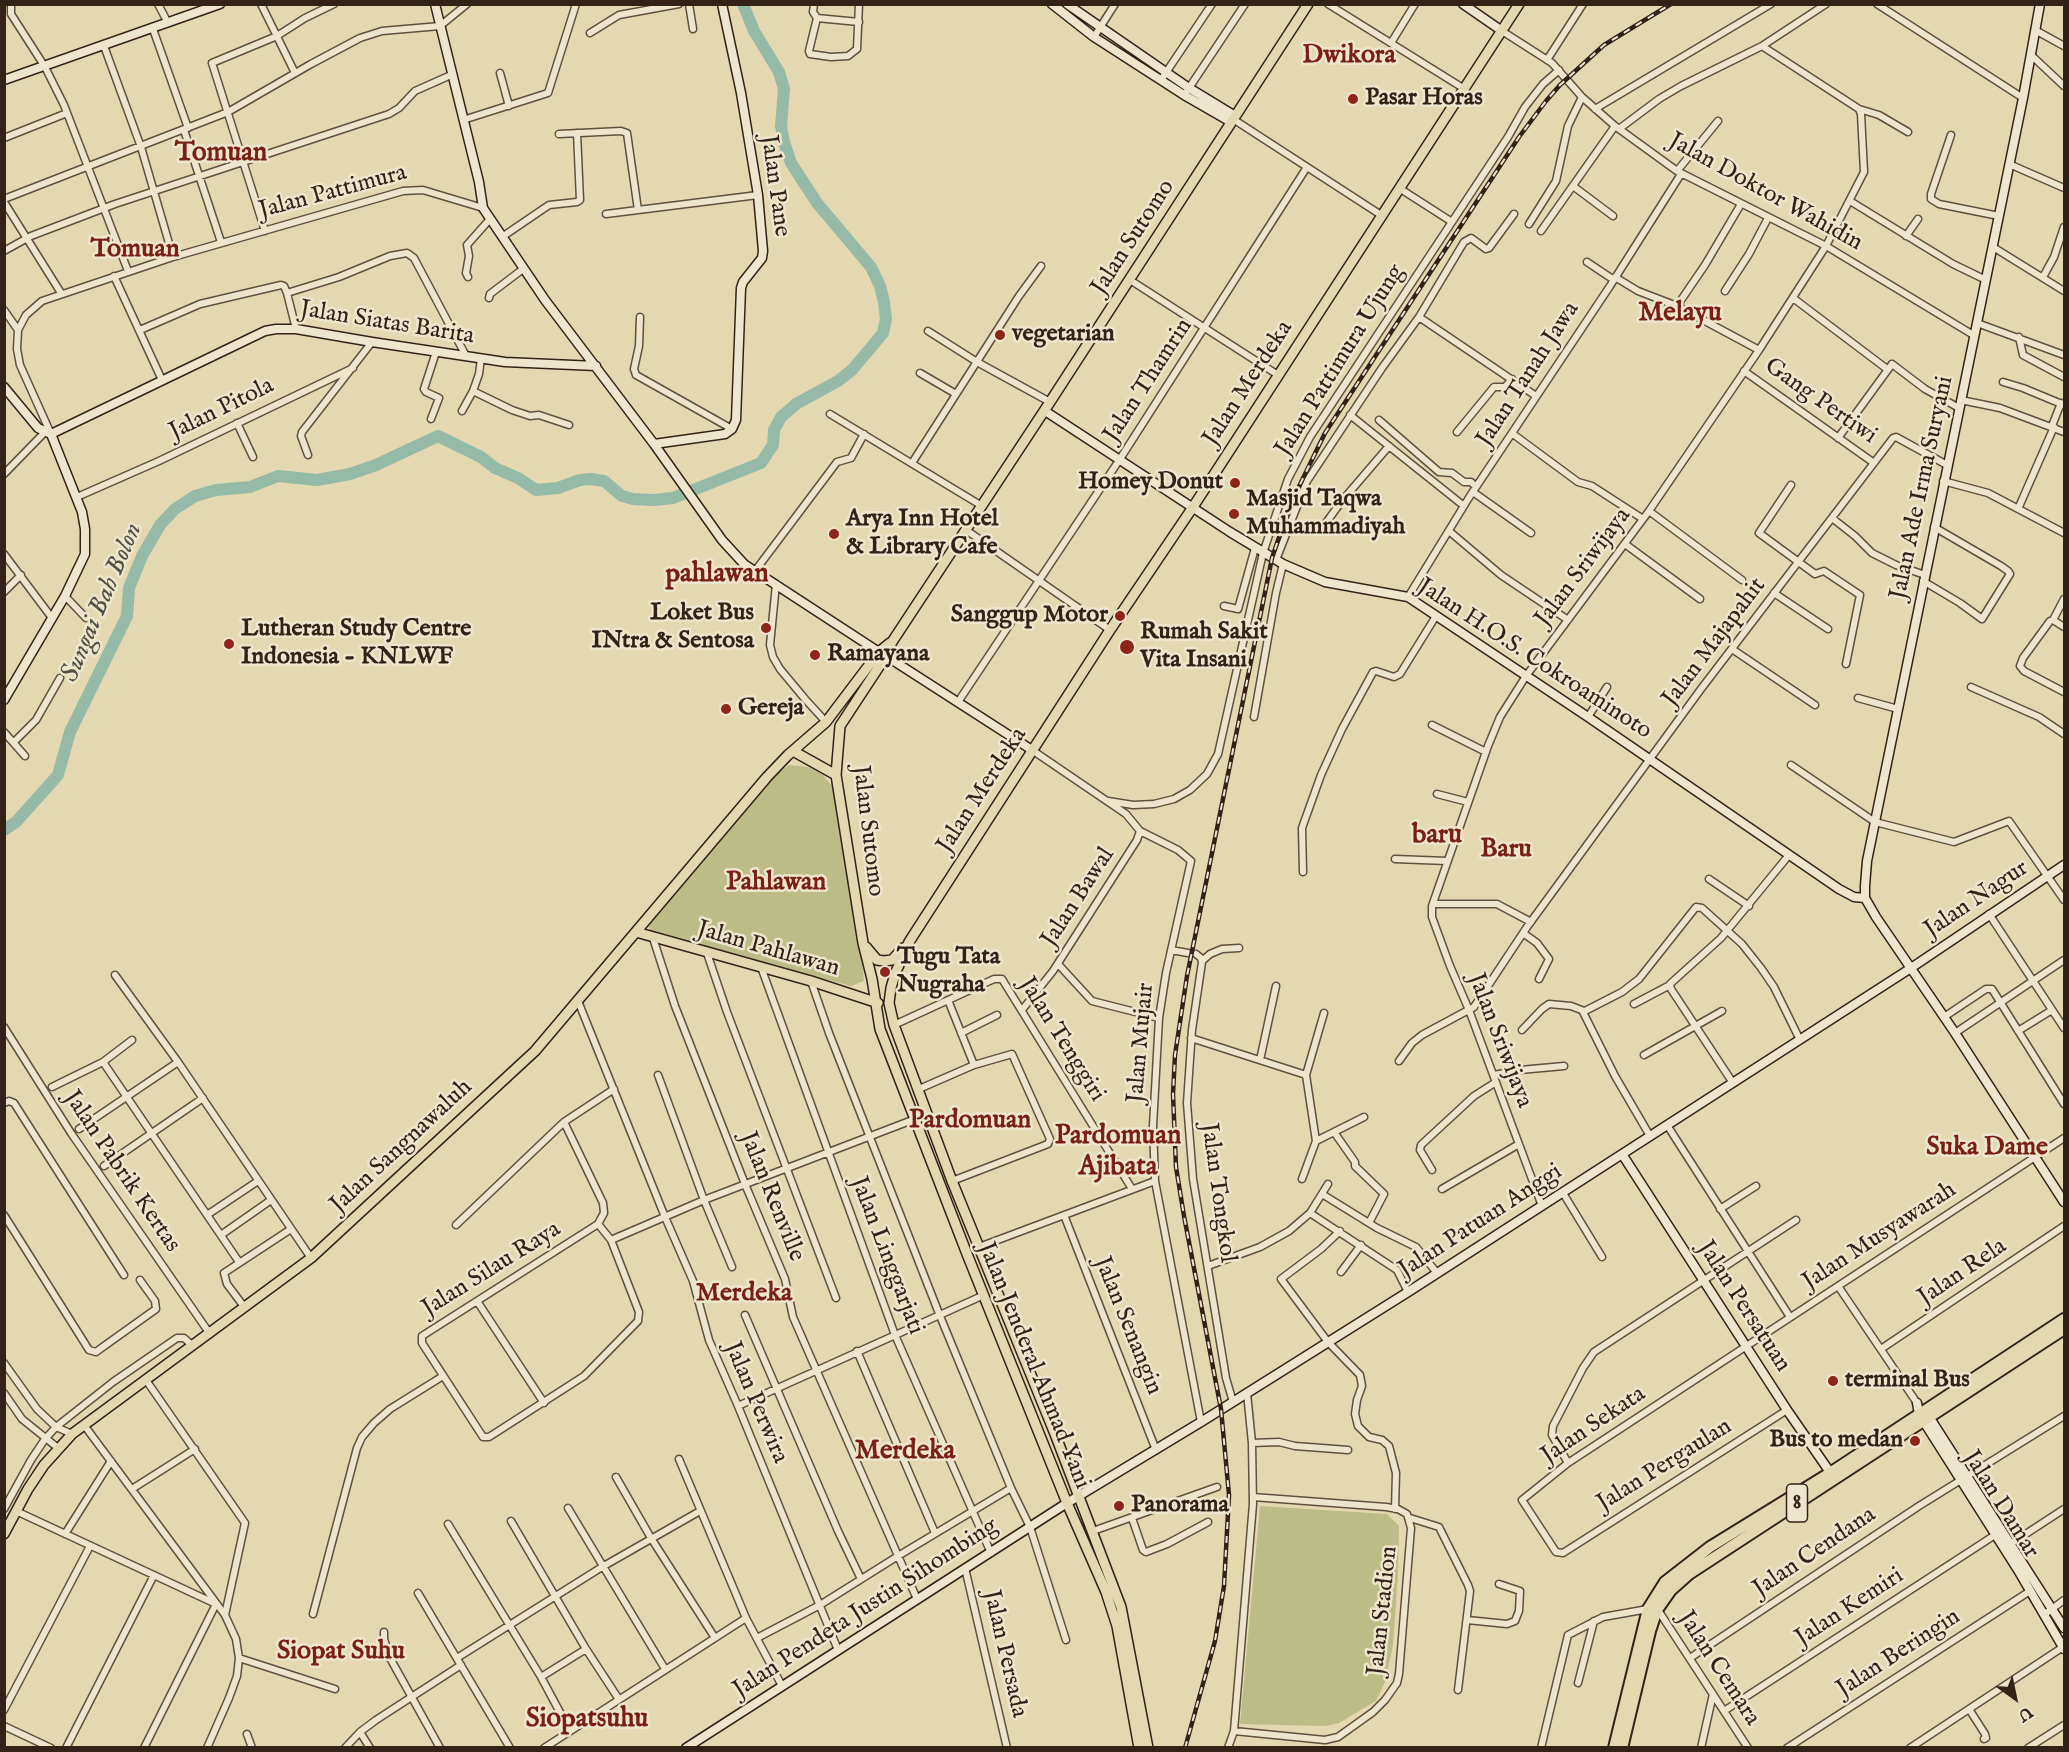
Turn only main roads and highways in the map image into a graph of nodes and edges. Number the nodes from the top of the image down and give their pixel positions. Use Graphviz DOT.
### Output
graph roads {
  1 [pos="1308,4"];
  2 [pos="1519,4"];
  3 [pos="882,654"];
  4 [pos="826,722"];
  5 [pos="793,751"];
  6 [pos="836,775"];
  7 [pos="636,932"];
  8 [pos="909,942"];
  9 [pos="864,943"];
  10 [pos="875,1003"];
  11 [pos="889,1003"];
  12 [pos="925,1106"];
  13 [pos="914,1115"];
  14 [pos="961,1204"];
  15 [pos="949,1209"];
  16 [pos="1002,1302"];
  17 [pos="988,1307"];
  18 [pos="2064,1319"];
  19 [pos="2064,1329"];
  20 [pos="1039,1394"];
  21 [pos="1026,1399"];
  22 [pos="1922,1413"];
  23 [pos="11,1514"];
  24 [pos="4,1533"];
  25 [pos="1652,1609"];
  26 [pos="1121,1625"];
  27 [pos="1130,1669"];
  28 [pos="1139,1748"];
  29 [pos="1148,1748"];
  30 [pos="1614,1748"];
  31 [pos="1622,1748"];
  1 -- 3 [label="main road, Jalan Sutomo"];
  2 -- 8 [label="main road, Jalan Merdeka"];
  3 -- 4 [label="main road, Jalan Sutomo"];
  3 -- 6 [label="main road, Jalan Sutomo"];
  4 -- 5 [label="main road, Jalan Sangnawaluh"];
  5 -- 6 [label="main road"];
  5 -- 7 [label="main road, Jalan Sangnawaluh"];
  6 -- 9 [label="main road, Jalan Sutomo"];
  7 -- 10 [label="main road, Jalan Pahlawan"];
  7 -- 23 [label="main road, Jalan Sangnawaluh"];
  8 -- 9 [label="main road"];
  8 -- 11 [label="main road, Jalan Merdeka"];
  9 -- 10 [label="main road, Jalan Sutomo"];
  10 -- 11 [label="main road, Jalan Pahlawan"];
  10 -- 13 [label="main road, Jalan Jenderal Ahmad Yani"];
  11 -- 12 [label="main road, Jalan Jenderal Ahmad Yani"];
  12 -- 13 [label="main road"];
  12 -- 14 [label="main road, Jalan Jenderal Ahmad Yani"];
  13 -- 15 [label="main road, Jalan Jenderal Ahmad Yani"];
  14 -- 15 [label="main road"];
  14 -- 16 [label="main road, Jalan Jenderal Ahmad Yani"];
  15 -- 17 [label="main road, Jalan Jenderal Ahmad Yani"];
  16 -- 17 [label="main road"];
  16 -- 20 [label="main road, Jalan Jenderal Ahmad Yani"];
  17 -- 21 [label="main road, Jalan Jenderal Ahmad Yani"];
  18 -- 22 [label="highway, 8"];
  19 -- 22 [label="highway, 8"];
  20 -- 21 [label="main road"];
  20 -- 26 [label="main road, Jalan Jenderal Ahmad Yani"];
  21 -- 26 [label="main road, Jalan Jenderal Ahmad Yani"];
  22 -- 25 [label="highway, 8"];
  23 -- 24 [label="main road, Jalan Sangnawaluh"];
  25 -- 30 [label="highway, 8"];
  25 -- 31 [label="highway, 8"];
  26 -- 27 [label="main road, Jalan Jenderal Ahmad Yani"];
  27 -- 28 [label="main road, Jalan Jenderal Ahmad Yani"];
  27 -- 29 [label="main road, Jalan Jenderal Ahmad Yani"];
}
